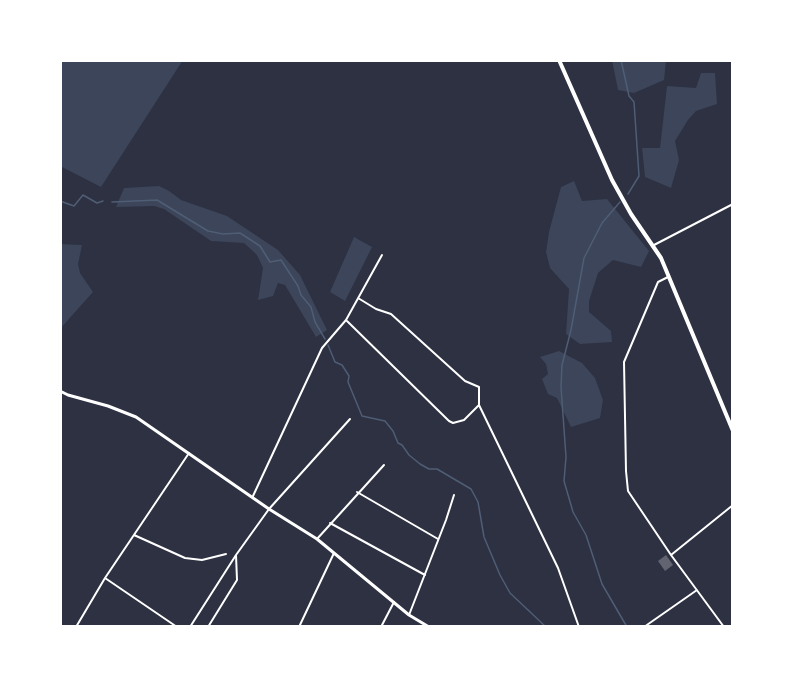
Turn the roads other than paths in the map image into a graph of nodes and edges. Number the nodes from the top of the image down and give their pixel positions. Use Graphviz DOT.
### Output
graph roads {
  1 [pos="559,60"];
  2 [pos="733,204"];
  3 [pos="654,245"];
  4 [pos="382,255"];
  5 [pos="669,276"];
  6 [pos="358,298"];
  7 [pos="346,320"];
  8 [pos="60,390"];
  9 [pos="479,405"];
  10 [pos="350,418"];
  11 [pos="733,431"];
  12 [pos="189,453"];
  13 [pos="384,465"];
  14 [pos="357,492"];
  15 [pos="454,495"];
  16 [pos="253,496"];
  17 [pos="733,505"];
  18 [pos="269,509"];
  19 [pos="330,523"];
  20 [pos="134,535"];
  21 [pos="317,539"];
  22 [pos="438,540"];
  23 [pos="334,553"];
  24 [pos="226,554"];
  25 [pos="236,555"];
  26 [pos="671,555"];
  27 [pos="425,575"];
  28 [pos="105,578"];
  29 [pos="697,590"];
  30 [pos="394,602"];
  31 [pos="409,615"];
  32 [pos="76,627"];
  33 [pos="177,627"];
  34 [pos="190,627"];
  35 [pos="208,627"];
  36 [pos="299,627"];
  37 [pos="381,627"];
  38 [pos="429,627"];
  39 [pos="579,627"];
  40 [pos="644,627"];
  41 [pos="724,627"];
  1 -- 3 [label="main road"];
  2 -- 3 [label="street"];
  3 -- 5 [label="main road"];
  4 -- 6 [label="street"];
  5 -- 11 [label="main road"];
  5 -- 26 [label="street"];
  6 -- 7 [label="street"];
  6 -- 9 [label="street"];
  7 -- 9 [label="street"];
  7 -- 16 [label="street"];
  8 -- 12 [label="main road"];
  9 -- 39 [label="street"];
  10 -- 18 [label="street"];
  12 -- 16 [label="main road"];
  12 -- 20 [label="street"];
  13 -- 14 [label="street"];
  14 -- 19 [label="street"];
  14 -- 22 [label="street"];
  15 -- 22 [label="street"];
  16 -- 18 [label="main road"];
  17 -- 26 [label="street"];
  18 -- 21 [label="main road"];
  18 -- 25 [label="street"];
  19 -- 21 [label="street"];
  19 -- 27 [label="street"];
  20 -- 24 [label="street"];
  20 -- 28 [label="street"];
  21 -- 23 [label="main road"];
  22 -- 27 [label="street"];
  23 -- 30 [label="main road"];
  23 -- 36 [label="street"];
  25 -- 34 [label="street"];
  25 -- 35 [label="street"];
  26 -- 29 [label="street"];
  27 -- 31 [label="street"];
  28 -- 32 [label="street"];
  28 -- 33 [label="street"];
  29 -- 40 [label="street"];
  29 -- 41 [label="street"];
  30 -- 31 [label="main road"];
  30 -- 37 [label="street"];
  31 -- 38 [label="main road"];
}
